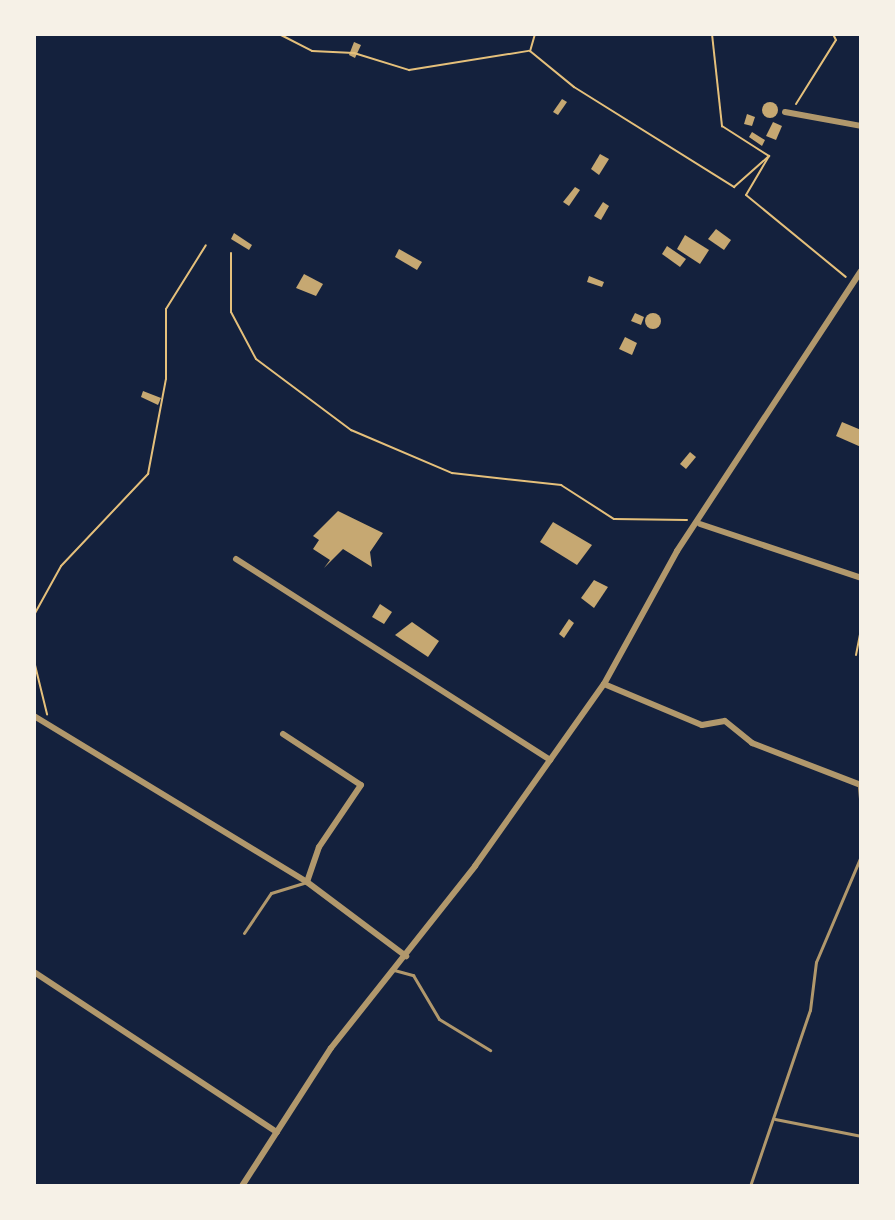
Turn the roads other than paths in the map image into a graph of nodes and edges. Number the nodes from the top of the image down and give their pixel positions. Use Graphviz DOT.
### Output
graph roads {
  1 [pos="788,112"];
  2 [pos="861,126"];
  3 [pos="861,271"];
  4 [pos="700,524"];
  5 [pos="236,559"];
  6 [pos="861,578"];
  7 [pos="604,684"];
  8 [pos="34,716"];
  9 [pos="283,734"];
  10 [pos="550,760"];
  11 [pos="860,785"];
  12 [pos="861,808"];
  13 [pos="861,856"];
  14 [pos="307,882"];
  15 [pos="244,933"];
  16 [pos="406,956"];
  17 [pos="394,970"];
  18 [pos="34,972"];
  19 [pos="490,1050"];
  20 [pos="775,1119"];
  21 [pos="277,1132"];
  22 [pos="861,1136"];
  23 [pos="242,1186"];
  24 [pos="750,1186"];
  1 -- 2 [label="street"];
  3 -- 4 [label="street"];
  4 -- 6 [label="street"];
  4 -- 7 [label="street"];
  5 -- 10 [label="street"];
  7 -- 10 [label="street"];
  7 -- 11 [label="street"];
  8 -- 14 [label="street"];
  9 -- 14 [label="street"];
  10 -- 16 [label="street"];
  11 -- 12 [label="lane"];
  13 -- 20 [label="lane"];
  14 -- 15 [label="lane"];
  14 -- 16 [label="street"];
  16 -- 17 [label="street"];
  17 -- 19 [label="lane"];
  17 -- 21 [label="street"];
  18 -- 21 [label="street"];
  20 -- 22 [label="lane"];
  20 -- 24 [label="lane"];
  21 -- 23 [label="street"];
}
